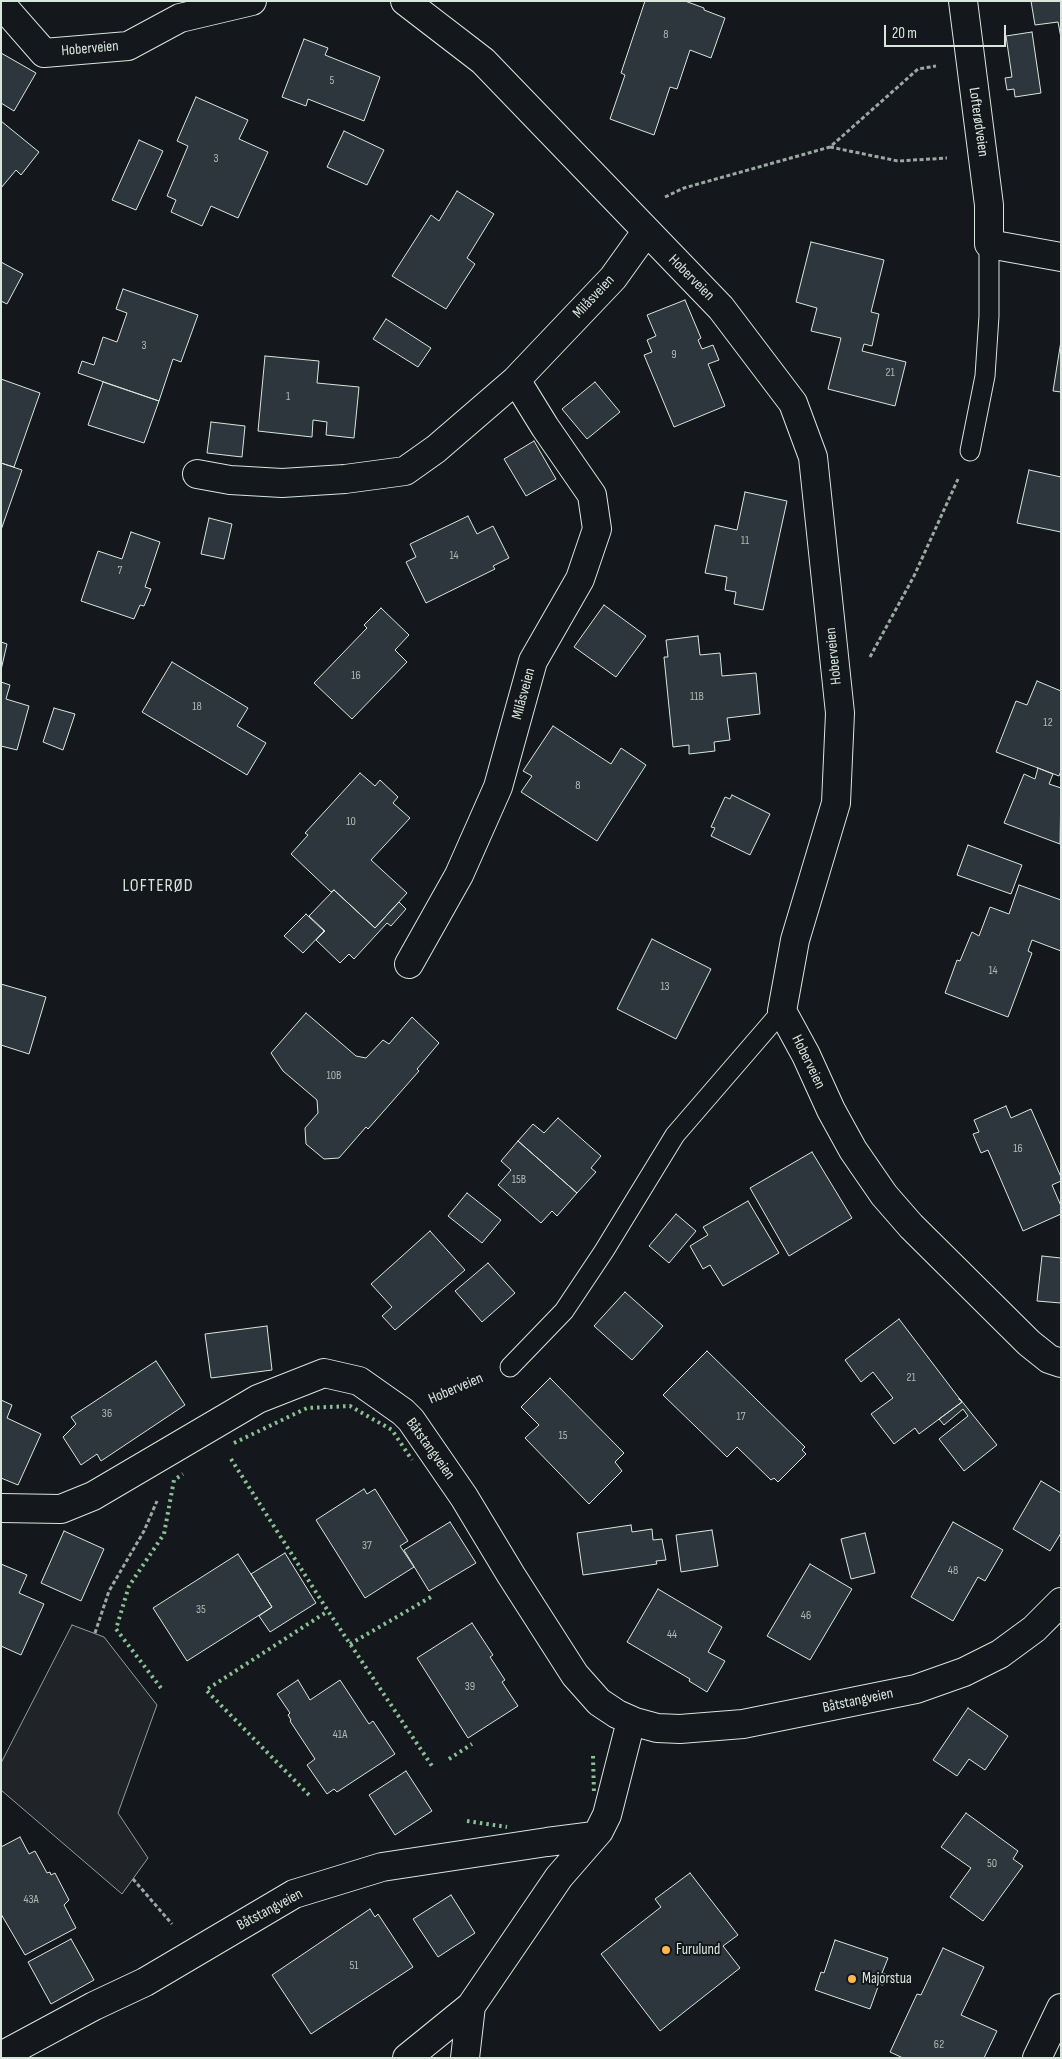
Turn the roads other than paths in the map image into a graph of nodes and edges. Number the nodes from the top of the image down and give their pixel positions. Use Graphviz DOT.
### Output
graph roads {
  1 [pos="252,1"];
  2 [pos="405,1"];
  3 [pos="962,1"];
  4 [pos="1,4"];
  5 [pos="638,222"];
  6 [pos="989,244"];
  7 [pos="1061,257"];
  8 [pos="516,380"];
  9 [pos="970,451"];
  10 [pos="197,474"];
  11 [pos="409,964"];
  12 [pos="782,1011"];
  13 [pos="1061,1363"];
  14 [pos="510,1367"];
  15 [pos="1,1508"];
  16 [pos="1061,1602"];
  17 [pos="631,1721"];
  18 [pos="594,1836"];
  19 [pos="471,2006"];
  20 [pos="1061,2008"];
  21 [pos="1,2056"];
  22 [pos="407,2058"];
  23 [pos="465,2058"];
  24 [pos="1037,2058"];
  1 -- 4 [label="street, Hoberveien"];
  2 -- 5 [label="street, Hoberveien"];
  3 -- 6 [label="street, Lofterødveien"];
  5 -- 8 [label="street, Milåsveien"];
  5 -- 12 [label="street, Hoberveien"];
  6 -- 7 [label="street"];
  6 -- 9 [label="lane, Lofterødveien"];
  8 -- 10 [label="street, Milåsveien"];
  8 -- 11 [label="street, Milåsveien"];
  12 -- 13 [label="street, Hoberveien"];
  12 -- 14 [label="lane"];
  15 -- 17 [label="street, Båtstangveien"];
  16 -- 17 [label="street, Båtstangveien"];
  17 -- 18 [label="street"];
  18 -- 19 [label="street"];
  18 -- 21 [label="street, Båtstangveien"];
  19 -- 22 [label="street"];
  19 -- 23 [label="street"];
  20 -- 24 [label="street"];
}
